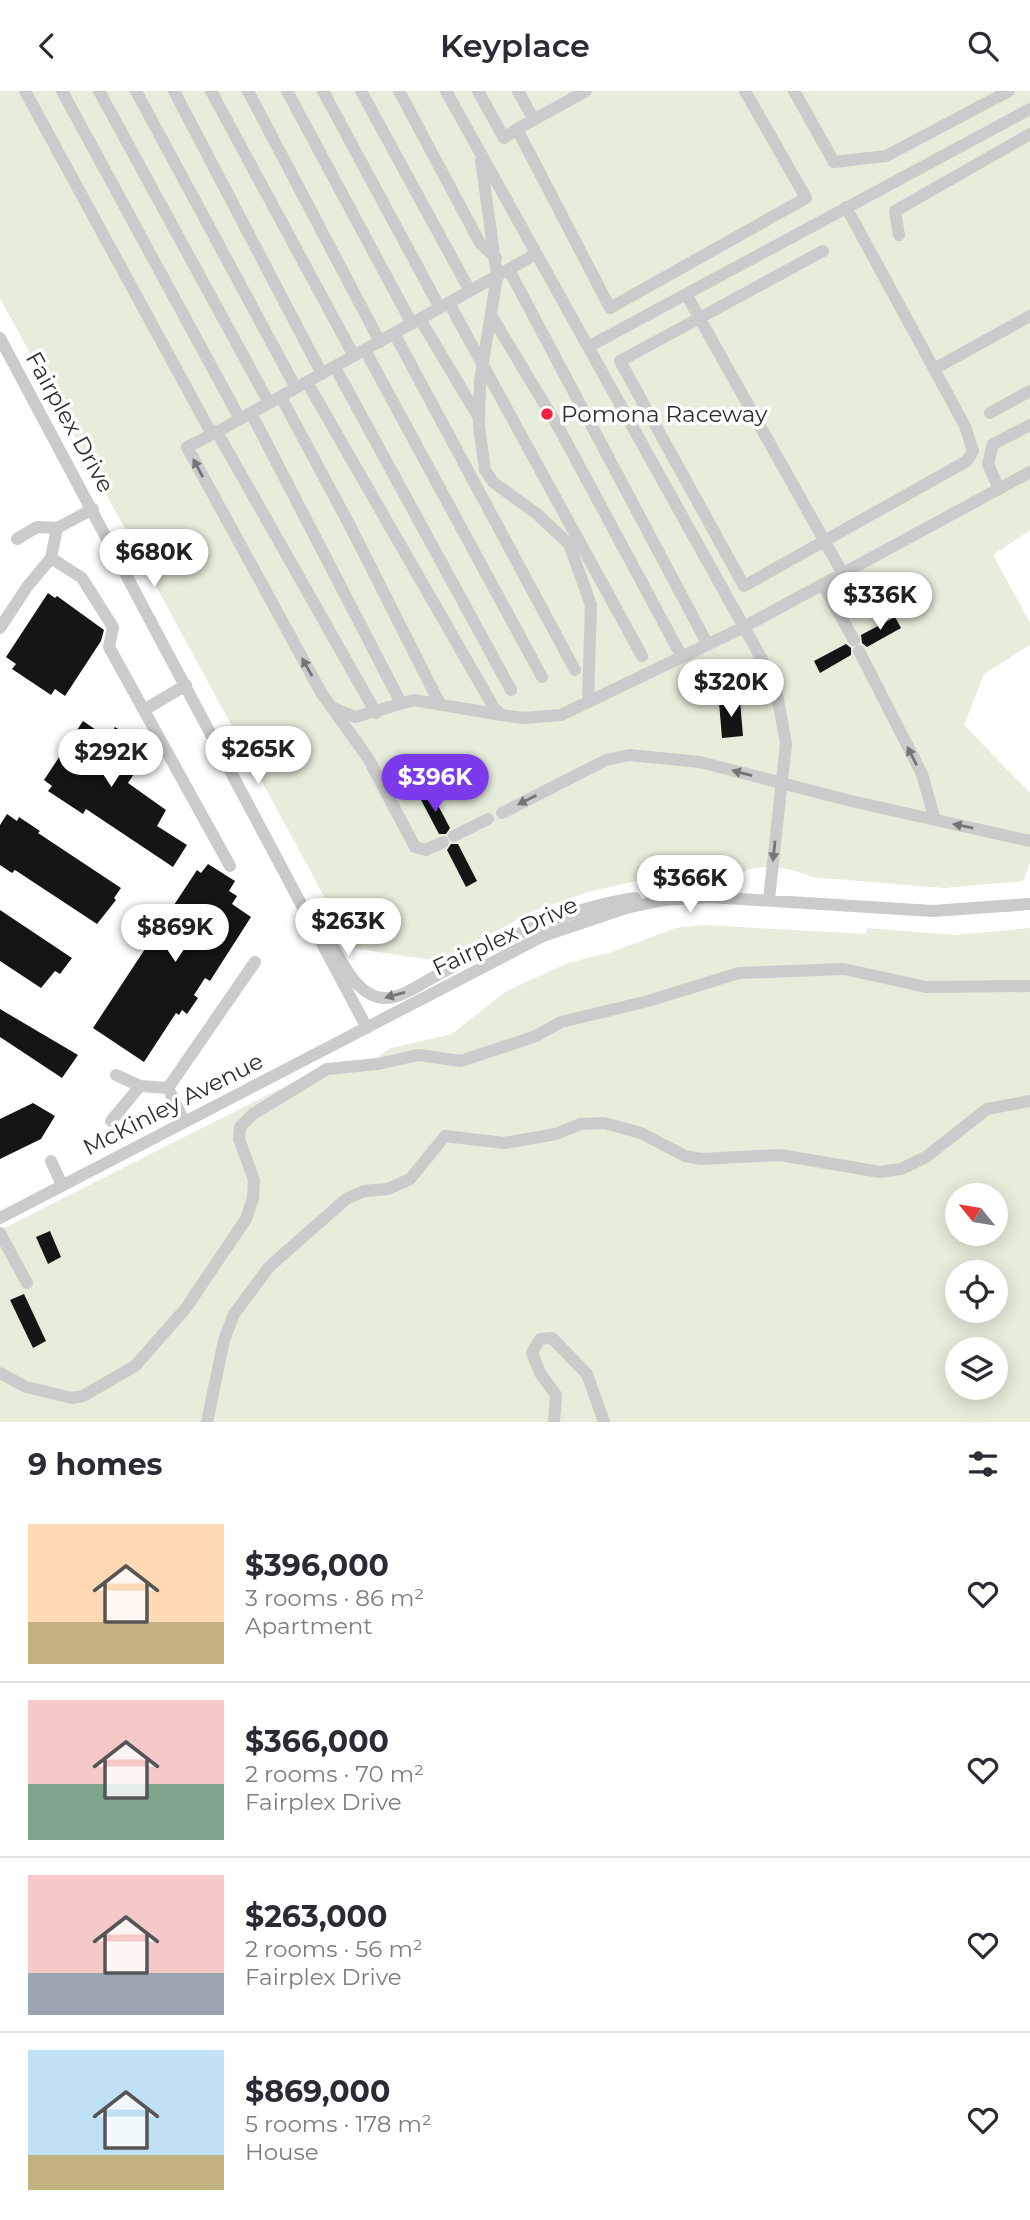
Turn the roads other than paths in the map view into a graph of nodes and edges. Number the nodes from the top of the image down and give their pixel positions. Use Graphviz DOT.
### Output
graph roads {
  1 [pos="25,91"];
  2 [pos="62,91"];
  3 [pos="99,91"];
  4 [pos="136,91"];
  5 [pos="174,91"];
  6 [pos="211,91"];
  7 [pos="248,91"];
  8 [pos="287,91"];
  9 [pos="323,91"];
  10 [pos="361,91"];
  11 [pos="399,91"];
  12 [pos="446,91"];
  13 [pos="478,91"];
  14 [pos="518,91"];
  15 [pos="586,91"];
  16 [pos="745,91"];
  17 [pos="794,91"];
  18 [pos="1009,91"];
  19 [pos="565,96"];
  20 [pos="1030,109"];
  21 [pos="534,120"];
  22 [pos="517,129"];
  23 [pos="1030,134"];
  24 [pos="480,153"];
  25 [pos="846,208"];
  26 [pos="899,235"];
  27 [pos="823,251"];
  28 [pos="536,254"];
  29 [pos="496,258"];
  30 [pos="503,273"];
  31 [pos="470,291"];
  32 [pos="686,294"];
  33 [pos="445,306"];
  34 [pos="491,315"];
  35 [pos="1030,316"];
  36 [pos="700,318"];
  37 [pos="416,322"];
  38 [pos="394,333"];
  39 [pos="0,338"];
  40 [pos="380,342"];
  41 [pos="588,347"];
  42 [pos="359,353"];
  43 [pos="483,363"];
  44 [pos="335,366"];
  45 [pos="934,369"];
  46 [pos="322,374"];
  47 [pos="302,385"];
  48 [pos="1030,391"];
  49 [pos="275,400"];
  50 [pos="989,412"];
  51 [pos="246,416"];
  52 [pos="480,419"];
  53 [pos="1030,425"];
  54 [pos="217,432"];
  55 [pos="1030,472"];
  56 [pos="999,489"];
  57 [pos="93,509"];
  58 [pos="57,528"];
  59 [pos="17,539"];
  60 [pos="824,541"];
  61 [pos="51,558"];
  62 [pos="843,575"];
  63 [pos="824,585"];
  64 [pos="0,628"];
  65 [pos="742,628"];
  66 [pos="708,645"];
  67 [pos="642,656"];
  68 [pos="681,657"];
  69 [pos="575,670"];
  70 [pos="542,677"];
  71 [pos="186,685"];
  72 [pos="511,691"];
  73 [pos="588,700"];
  74 [pos="401,703"];
  75 [pos="440,704"];
  76 [pos="332,708"];
  77 [pos="144,710"];
  78 [pos="376,713"];
  79 [pos="501,715"];
  80 [pos="502,813"];
  81 [pos="488,819"];
  82 [pos="935,820"];
  83 [pos="1030,841"];
  84 [pos="230,866"];
  85 [pos="710,897"];
  86 [pos="769,899"];
  87 [pos="301,903"];
  88 [pos="1030,904"];
  89 [pos="255,962"];
  90 [pos="1030,986"];
  91 [pos="367,1028"];
  92 [pos="116,1075"];
  93 [pos="140,1086"];
  94 [pos="169,1088"];
  95 [pos="1030,1101"];
  96 [pos="111,1121"];
  97 [pos="184,1122"];
  98 [pos="51,1161"];
  99 [pos="62,1185"];
  100 [pos="0,1218"];
  101 [pos="0,1233"];
  102 [pos="27,1283"];
  103 [pos="0,1373"];
  104 [pos="207,1422"];
  105 [pos="554,1422"];
  106 [pos="604,1422"];
  1 -- 54 [label="street"];
  2 -- 51 [label="street"];
  3 -- 49 [label="street"];
  4 -- 47 [label="street"];
  5 -- 46 [label="street"];
  6 -- 42 [label="street"];
  7 -- 40 [label="street"];
  8 -- 37 [label="street"];
  9 -- 33 [label="street"];
  10 -- 31 [label="street"];
  11 -- 29 [label="street"];
  12 -- 24 [label="street"];
  13 -- 22 [label="street"];
  14 -- 21 [label="street"];
  15 -- 19 [label="street"];
  16 -- 22 [label="street"];
  17 -- 18 [label="street"];
  19 -- 21 [label="street"];
  20 -- 25 [label="street"];
  21 -- 22 [label="street"];
  23 -- 26 [label="street"];
  24 -- 28 [label="street"];
  24 -- 29 [label="street"];
  25 -- 32 [label="street"];
  25 -- 45 [label="street"];
  27 -- 36 [label="street"];
  28 -- 30 [label="street"];
  28 -- 41 [label="street"];
  29 -- 30 [label="street"];
  30 -- 31 [label="street"];
  30 -- 34 [label="street"];
  30 -- 66 [label="street"];
  31 -- 33 [label="street"];
  32 -- 36 [label="street"];
  32 -- 41 [label="street"];
  33 -- 37 [label="street"];
  33 -- 43 [label="street"];
  34 -- 43 [label="street"];
  34 -- 68 [label="street"];
  35 -- 45 [label="street"];
  36 -- 60 [label="street"];
  36 -- 60 [label="street"];
  37 -- 38 [label="street"];
  37 -- 52 [label="street"];
  38 -- 40 [label="street"];
  38 -- 69 [label="street"];
  39 -- 57 [label="street, Fairplex Drive"];
  40 -- 42 [label="street"];
  41 -- 65 [label="street"];
  42 -- 44 [label="street"];
  42 -- 70 [label="street"];
  43 -- 52 [label="street"];
  43 -- 67 [label="street"];
  44 -- 46 [label="street"];
  44 -- 72 [label="street"];
  45 -- 60 [label="street"];
  46 -- 47 [label="street"];
  47 -- 49 [label="street"];
  47 -- 79 [label="street"];
  48 -- 50 [label="street"];
  49 -- 51 [label="street"];
  49 -- 75 [label="street"];
  51 -- 54 [label="street"];
  51 -- 74 [label="street"];
  52 -- 73 [label="street"];
  53 -- 56 [label="street"];
  76 -- 54 [label="street, one-way"];
  54 -- 78 [label="street"];
  55 -- 56 [label="street"];
  56 -- 62 [label="street"];
  57 -- 58 [label="street"];
  57 -- 71 [label="street, Fairplex Drive"];
  58 -- 59 [label="street"];
  58 -- 61 [label="street"];
  60 -- 62 [label="street"];
  61 -- 64 [label="street"];
  61 -- 77 [label="street"];
  62 -- 63 [label="street"];
  63 -- 65 [label="street"];
  82 -- 63 [label="street, one-way"];
  65 -- 66 [label="street"];
  65 -- 86 [label="street, one-way"];
  66 -- 68 [label="street"];
  68 -- 73 [label="street"];
  71 -- 77 [label="street"];
  71 -- 87 [label="street, Fairplex Drive"];
  73 -- 79 [label="street"];
  74 -- 75 [label="street"];
  74 -- 78 [label="street"];
  75 -- 79 [label="street"];
  76 -- 78 [label="street"];
  76 -- 81 [label="street"];
  77 -- 84 [label="street"];
  82 -- 80 [label="street, one-way"];
  83 -- 82 [label="street, one-way"];
  85 -- 86 [label="street, Fairplex Drive"];
  85 -- 87 [label="street, one-way"];
  85 -- 91 [label="street, Fairplex Drive"];
  86 -- 88 [label="street, Fairplex Drive"];
  87 -- 91 [label="street, Fairplex Drive"];
  89 -- 94 [label="street"];
  90 -- 103 [label="street"];
  91 -- 97 [label="street, McKinley Avenue"];
  92 -- 93 [label="street"];
  93 -- 94 [label="street"];
  93 -- 96 [label="street"];
  94 -- 97 [label="street"];
  95 -- 104 [label="street"];
  97 -- 99 [label="street, McKinley Avenue"];
  98 -- 99 [label="street"];
  99 -- 100 [label="street, McKinley Avenue"];
  101 -- 102 [label="street"];
  105 -- 106 [label="street"];
}
